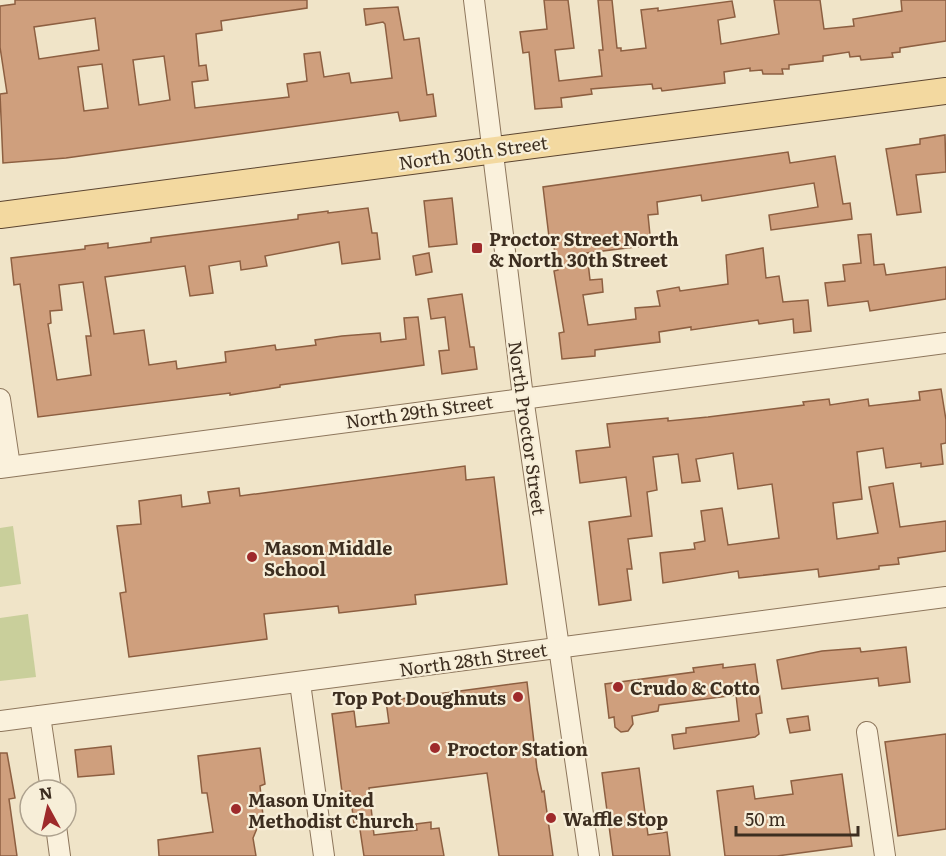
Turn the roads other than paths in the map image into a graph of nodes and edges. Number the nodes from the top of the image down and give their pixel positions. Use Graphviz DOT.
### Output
graph roads {
  1 [pos="474,0"];
  2 [pos="946,91"];
  3 [pos="493,149"];
  4 [pos="0,215"];
  5 [pos="946,344"];
  6 [pos="524,398"];
  7 [pos="0,399"];
  8 [pos="5,467"];
  9 [pos="946,597"];
  10 [pos="559,646"];
  11 [pos="300,683"];
  12 [pos="40,717"];
  13 [pos="0,722"];
  14 [pos="867,732"];
  15 [pos="49,778"];
  16 [pos="58,838"];
  17 [pos="60,856"];
  18 [pos="324,856"];
  19 [pos="589,856"];
  20 [pos="885,856"];
  1 -- 3 [label="street, North Proctor Street"];
  2 -- 3 [label="main road, North 30th Street"];
  3 -- 4 [label="main road, North 30th Street"];
  3 -- 6 [label="street, North Proctor Street"];
  5 -- 6 [label="street, North 29th Street"];
  6 -- 8 [label="street, North 29th Street"];
  6 -- 10 [label="street, North Proctor Street"];
  7 -- 8 [label="street"];
  9 -- 10 [label="street, North 28th Street"];
  10 -- 11 [label="street, North 28th Street"];
  10 -- 19 [label="street, North Proctor Street"];
  11 -- 12 [label="street, North 28th Street"];
  11 -- 18 [label="street"];
  12 -- 13 [label="street, North 28th Street"];
  12 -- 15 [label="street"];
  14 -- 20 [label="street"];
  16 -- 17 [label="street"];
}
